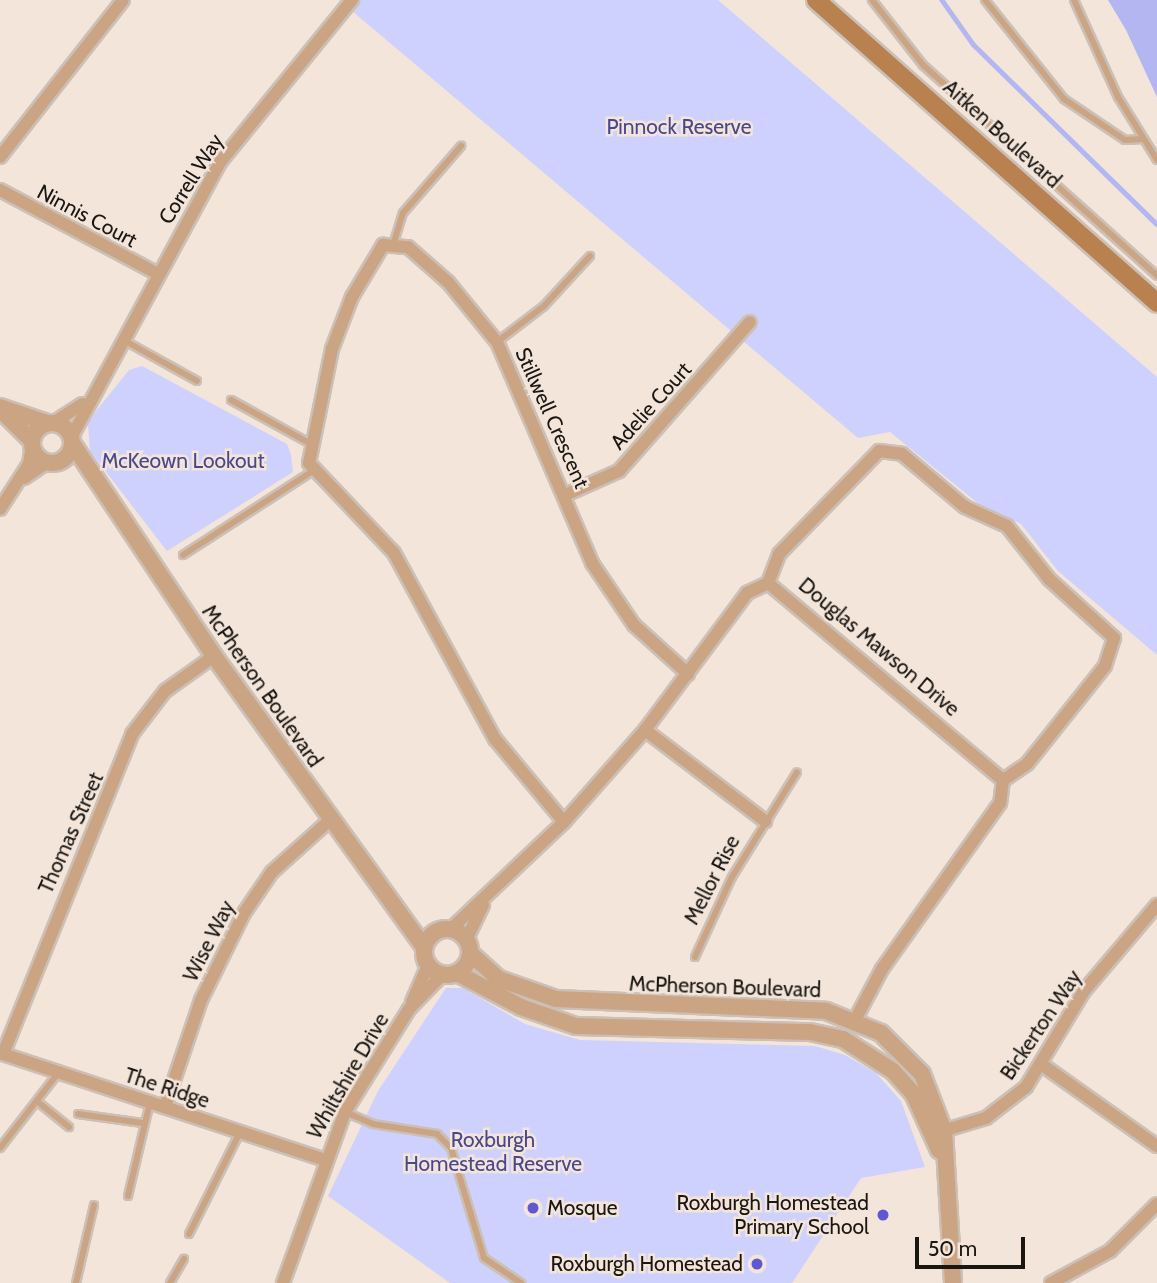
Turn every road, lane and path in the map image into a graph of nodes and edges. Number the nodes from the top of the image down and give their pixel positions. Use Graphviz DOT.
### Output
graph roads {
  1 [pos="123,0"];
  2 [pos="352,0"];
  3 [pos="816,0"];
  4 [pos="872,0"];
  5 [pos="985,0"];
  6 [pos="1074,0"];
  7 [pos="1143,139"];
  8 [pos="461,146"];
  9 [pos="0,157"];
  10 [pos="1157,160"];
  11 [pos="0,190"];
  12 [pos="394,242"];
  13 [pos="590,256"];
  14 [pos="158,274"];
  15 [pos="1157,276"];
  16 [pos="1157,303"];
  17 [pos="750,322"];
  18 [pos="127,342"];
  19 [pos="497,342"];
  20 [pos="197,380"];
  21 [pos="90,397"];
  22 [pos="231,400"];
  23 [pos="0,408"];
  24 [pos="50,423"];
  25 [pos="71,440"];
  26 [pos="32,443"];
  27 [pos="311,444"];
  28 [pos="50,462"];
  29 [pos="313,471"];
  30 [pos="15,485"];
  31 [pos="100,492"];
  32 [pos="565,495"];
  33 [pos="0,509"];
  34 [pos="183,555"];
  35 [pos="768,583"];
  36 [pos="214,656"];
  37 [pos="688,674"];
  38 [pos="645,730"];
  39 [pos="797,772"];
  40 [pos="1003,780"];
  41 [pos="330,820"];
  42 [pos="765,821"];
  43 [pos="564,822"];
  44 [pos="488,896"];
  45 [pos="392,902"];
  46 [pos="1156,908"];
  47 [pos="445,929"];
  48 [pos="469,946"];
  49 [pos="424,947"];
  50 [pos="695,957"];
  51 [pos="428,965"];
  52 [pos="450,974"];
  53 [pos="409,1009"];
  54 [pos="856,1018"];
  55 [pos="1,1054"];
  56 [pos="1041,1064"];
  57 [pos="59,1072"];
  58 [pos="38,1102"];
  59 [pos="150,1102"];
  60 [pos="165,1107"];
  61 [pos="345,1112"];
  62 [pos="78,1114"];
  63 [pos="142,1123"];
  64 [pos="69,1127"];
  65 [pos="240,1132"];
  66 [pos="939,1132"];
  67 [pos="1157,1146"];
  68 [pos="0,1148"];
  69 [pos="323,1159"];
  70 [pos="128,1196"];
  71 [pos="1157,1204"];
  72 [pos="94,1205"];
  73 [pos="189,1234"];
  74 [pos="184,1259"];
  75 [pos="288,1281"];
  76 [pos="76,1283"];
  77 [pos="170,1283"];
  78 [pos="521,1283"];
  79 [pos="953,1283"];
  80 [pos="1051,1283"];
  1 -- 9 [label="street"];
  2 -- 14 [label="street, Correll Way"];
  3 -- 16 [label="main road, Aitken Boulevard"];
  4 -- 15 [label="lane"];
  5 -- 7 [label="lane"];
  6 -- 7 [label="lane"];
  7 -- 10 [label="lane"];
  8 -- 12 [label="lane"];
  11 -- 14 [label="street, Ninnis Court"];
  12 -- 19 [label="street, Stillwell Crescent"];
  12 -- 27 [label="street"];
  13 -- 19 [label="lane"];
  14 -- 18 [label="street, Correll Way"];
  17 -- 32 [label="street, Adelie Court"];
  18 -- 20 [label="lane"];
  18 -- 21 [label="street, Correll Way"];
  19 -- 32 [label="street, Stillwell Crescent"];
  21 -- 24 [label="street, Correll Way"];
  21 -- 25 [label="street, Correll Way"];
  22 -- 27 [label="lane"];
  23 -- 24 [label="street"];
  23 -- 26 [label="street"];
  24 -- 25 [label="street"];
  24 -- 26 [label="street"];
  25 -- 28 [label="street"];
  25 -- 31 [label="street, McPherson Boulevard"];
  26 -- 28 [label="street, McPherson Boulevard"];
  26 -- 30 [label="street"];
  27 -- 29 [label="street"];
  28 -- 30 [label="street"];
  28 -- 31 [label="street, McPherson Boulevard"];
  29 -- 34 [label="lane"];
  29 -- 43 [label="street"];
  30 -- 33 [label="street"];
  31 -- 36 [label="street, McPherson Boulevard"];
  32 -- 37 [label="street, Stillwell Crescent"];
  35 -- 37 [label="street, Douglas Mawson Drive"];
  35 -- 40 [label="street, Douglas Mawson Drive"];
  35 -- 40 [label="street"];
  36 -- 41 [label="street, McPherson Boulevard"];
  36 -- 55 [label="street, Thomas Street"];
  37 -- 38 [label="street, Douglas Mawson Drive"];
  38 -- 42 [label="street, Mellor Rise"];
  38 -- 43 [label="street, Douglas Mawson Drive"];
  39 -- 42 [label="lane, Mellor Rise"];
  40 -- 54 [label="street"];
  41 -- 45 [label="street, McPherson Boulevard"];
  41 -- 60 [label="street, Wise Way"];
  42 -- 50 [label="lane, Mellor Rise"];
  43 -- 44 [label="street, Douglas Mawson Drive"];
  44 -- 47 [label="street, Douglas Mawson Drive"];
  44 -- 48 [label="street, Douglas Mawson Drive"];
  45 -- 47 [label="street, McPherson Boulevard"];
  45 -- 49 [label="street, McPherson Boulevard"];
  46 -- 56 [label="street, Bickerton Way"];
  47 -- 48 [label="street, McPherson Boulevard"];
  47 -- 49 [label="street"];
  48 -- 52 [label="street"];
  48 -- 54 [label="street, McPherson Boulevard"];
  49 -- 51 [label="street"];
  51 -- 52 [label="street, McPherson Boulevard"];
  51 -- 53 [label="street, Whiltshire Drive"];
  52 -- 53 [label="street, Whiltshire Drive"];
  52 -- 66 [label="street, McPherson Boulevard"];
  53 -- 61 [label="street, Whiltshire Drive"];
  54 -- 66 [label="street, McPherson Boulevard"];
  55 -- 57 [label="street, The Ridge"];
  56 -- 66 [label="street, Bickerton Way"];
  56 -- 67 [label="street"];
  57 -- 58 [label="lane"];
  57 -- 59 [label="street, The Ridge"];
  58 -- 64 [label="lane"];
  58 -- 68 [label="lane"];
  59 -- 60 [label="street, The Ridge"];
  59 -- 63 [label="lane"];
  60 -- 65 [label="street, The Ridge"];
  61 -- 69 [label="street, Whiltshire Drive"];
  61 -- 78 [label="lane"];
  62 -- 63 [label="lane"];
  63 -- 70 [label="lane"];
  65 -- 69 [label="street, The Ridge"];
  65 -- 73 [label="lane"];
  66 -- 79 [label="street, McPherson Boulevard"];
  69 -- 75 [label="street, Whiltshire Drive"];
  71 -- 80 [label="street"];
  72 -- 76 [label="lane"];
  74 -- 77 [label="lane"];
}
